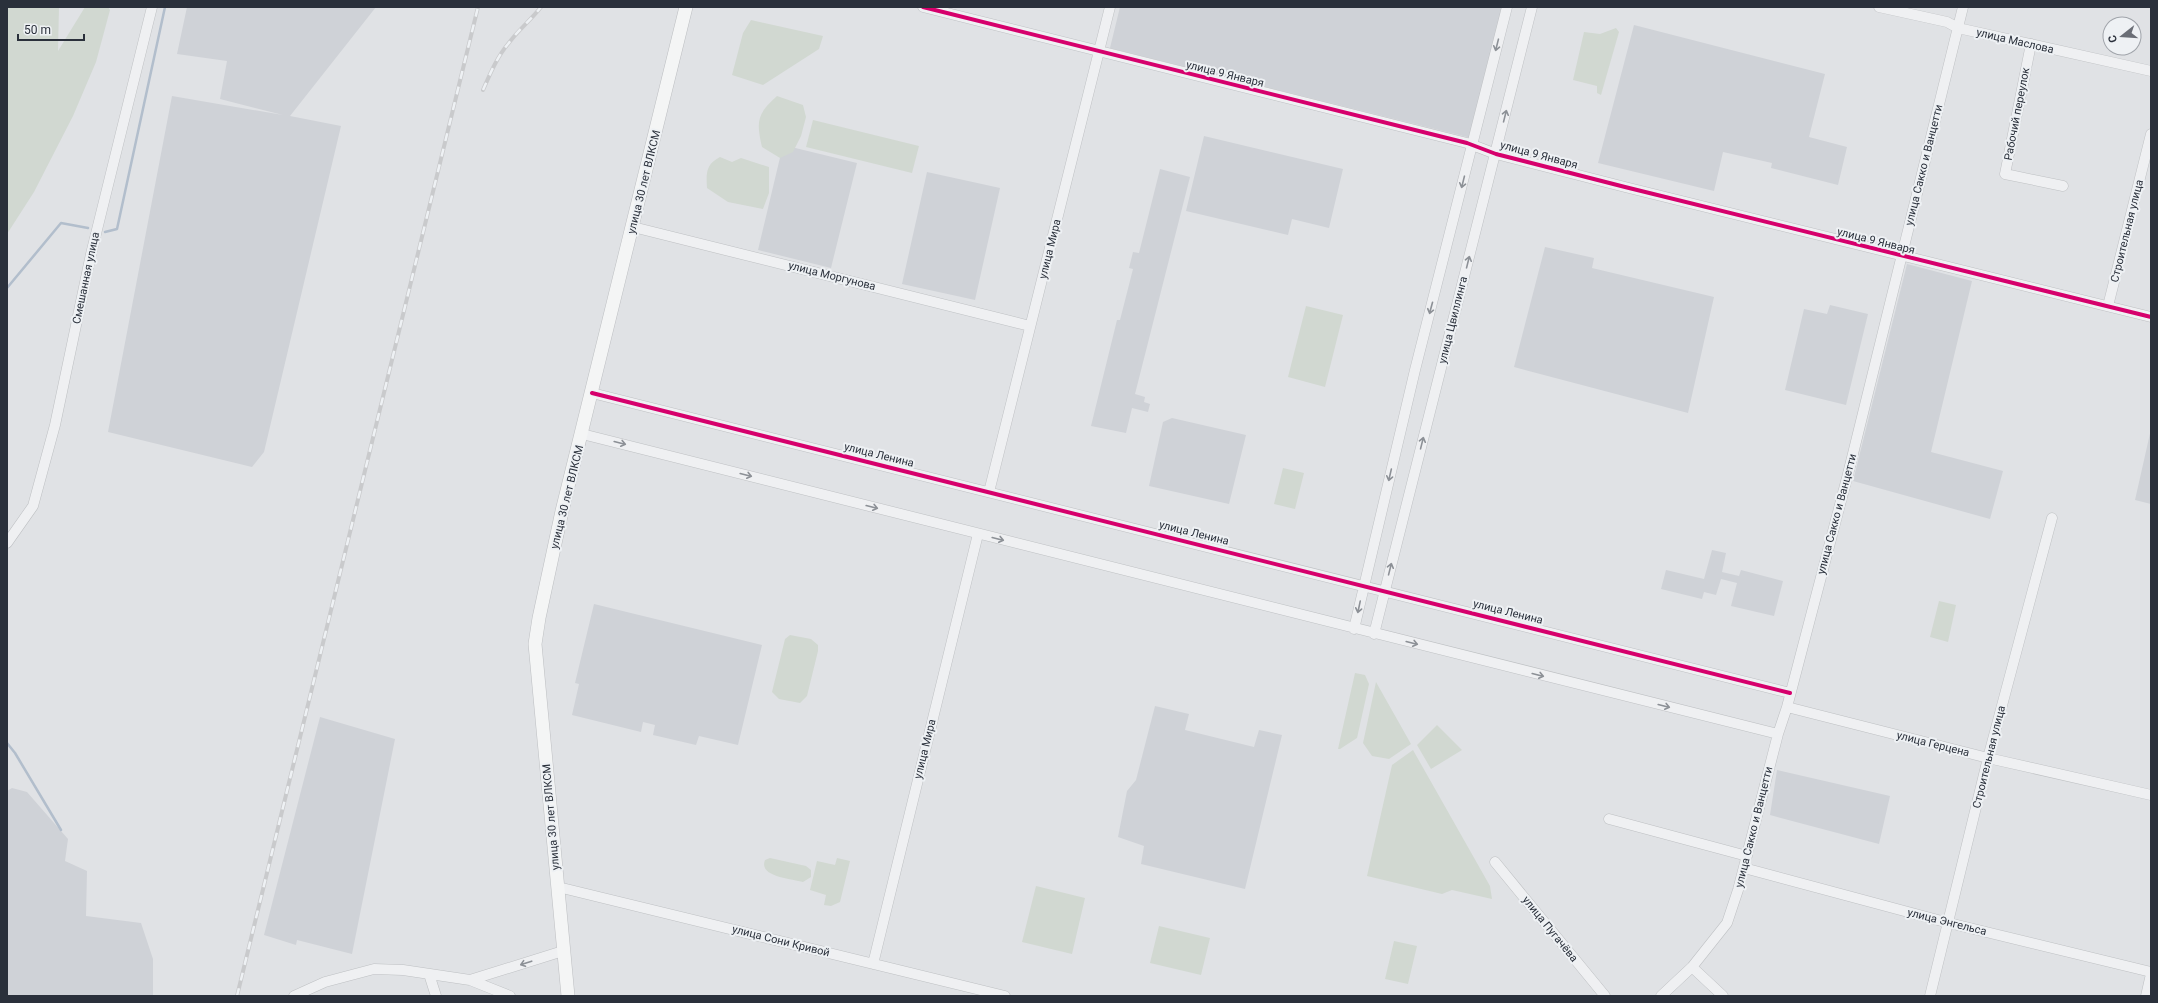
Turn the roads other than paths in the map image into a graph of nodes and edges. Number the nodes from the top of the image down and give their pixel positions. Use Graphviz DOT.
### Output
graph roads {
  1 [pos="152,7"];
  2 [pos="686,7"];
  3 [pos="924,7"];
  4 [pos="1110,7"];
  5 [pos="1507,7"];
  6 [pos="1532,7"];
  7 [pos="1879,7"];
  8 [pos="1963,7"];
  9 [pos="1958,28"];
  10 [pos="2031,44"];
  11 [pos="1099,52"];
  12 [pos="2151,71"];
  13 [pos="2151,134"];
  14 [pos="1472,144"];
  15 [pos="1496,154"];
  16 [pos="2148,157"];
  17 [pos="2063,186"];
  18 [pos="633,227"];
  19 [pos="1902,257"];
  20 [pos="2108,306"];
  21 [pos="2151,317"];
  22 [pos="1030,326"];
  23 [pos="592,393"];
  24 [pos="582,434"];
  25 [pos="989,492"];
  26 [pos="2052,518"];
  27 [pos="978,534"];
  28 [pos="7,543"];
  29 [pos="1364,585"];
  30 [pos="1384,590"];
  31 [pos="1354,629"];
  32 [pos="1374,634"];
  33 [pos="1790,693"];
  34 [pos="1787,707"];
  35 [pos="1778,734"];
  36 [pos="1988,758"];
  37 [pos="2151,795"];
  38 [pos="1609,820"];
  39 [pos="1746,856"];
  40 [pos="1495,862"];
  41 [pos="1744,868"];
  42 [pos="558,887"];
  43 [pos="1949,923"];
  44 [pos="563,951"];
  45 [pos="872,964"];
  46 [pos="1692,967"];
  47 [pos="2151,973"];
  48 [pos="429,974"];
  49 [pos="470,980"];
  50 [pos="294,996"];
  51 [pos="436,996"];
  52 [pos="510,996"];
  53 [pos="568,996"];
  54 [pos="1005,996"];
  55 [pos="1605,996"];
  56 [pos="1661,996"];
  57 [pos="1723,996"];
  58 [pos="1930,996"];
  59 [pos="2146,996"];
  1 -- 28 [label="street, Смешанная улица"];
  2 -- 18 [label="main road, улица 30 лет ВЛКСМ"];
  3 -- 11 [label="street, улица 9 Января"];
  4 -- 11 [label="street, улица Мира"];
  5 -- 14 [label="street, one-way"];
  15 -- 6 [label="street, улица Цвиллинга, one-way"];
  7 -- 9 [label="street, улица Маслова"];
  8 -- 9 [label="street, улица Сакко и Ванцетти"];
  9 -- 10 [label="street, улица Маслова"];
  9 -- 19 [label="street, улица Сакко и Ванцетти"];
  10 -- 12 [label="street, улица Маслова"];
  10 -- 17 [label="street, Рабочий переулок"];
  11 -- 14 [label="street, улица 9 Января"];
  11 -- 22 [label="street, улица Мира"];
  13 -- 16 [label="street, Строительная улица"];
  14 -- 15 [label="street, улица 9 Января"];
  14 -- 29 [label="street, one-way"];
  15 -- 19 [label="street, улица 9 Января"];
  30 -- 15 [label="street, улица Цвиллинга, one-way"];
  16 -- 20 [label="street, Строительная улица"];
  18 -- 22 [label="street, улица Моргунова"];
  18 -- 23 [label="main road, улица 30 лет ВЛКСМ"];
  19 -- 20 [label="street, улица 9 Января"];
  19 -- 33 [label="street, улица Сакко и Ванцетти"];
  20 -- 21 [label="street, улица 9 Января"];
  22 -- 25 [label="street, улица Мира"];
  23 -- 24 [label="main road, улица 30 лет ВЛКСМ"];
  23 -- 25 [label="street, улица Ленина"];
  24 -- 27 [label="street, one-way"];
  24 -- 42 [label="main road, улица 30 лет ВЛКСМ"];
  25 -- 29 [label="street, улица Ленина"];
  26 -- 36 [label="street, Строительная улица"];
  27 -- 31 [label="street, one-way"];
  27 -- 45 [label="street, улица Мира"];
  29 -- 30 [label="street, улица Ленина"];
  29 -- 31 [label="street, one-way"];
  30 -- 32 [label="street, улица Цвиллинга"];
  30 -- 33 [label="street, улица Ленина"];
  31 -- 32 [label="street"];
  32 -- 35 [label="street, one-way"];
  33 -- 34 [label="street, улица Сакко и Ванцетти"];
  34 -- 35 [label="street, улица Сакко и Ванцетти"];
  34 -- 36 [label="street, улица Герцена"];
  35 -- 39 [label="street, улица Сакко и Ванцетти"];
  36 -- 37 [label="street, улица Герцена"];
  36 -- 43 [label="street, Строительная улица"];
  38 -- 39 [label="street"];
  39 -- 41 [label="street, улица Сакко и Ванцетти"];
  40 -- 55 [label="street, улица Пугачёва"];
  41 -- 43 [label="street, улица Энгельса"];
  41 -- 46 [label="street, улица Сакко и Ванцетти"];
  42 -- 44 [label="main road, улица 30 лет ВЛКСМ"];
  42 -- 45 [label="street, улица Сони Кривой"];
  43 -- 47 [label="street, улица Энгельса"];
  43 -- 58 [label="street, Строительная улица"];
  44 -- 49 [label="street, one-way"];
  44 -- 53 [label="main road, улица 30 лет ВЛКСМ"];
  45 -- 54 [label="street, улица Сони Кривой"];
  46 -- 56 [label="street, улица Сакко и Ванцетти"];
  46 -- 57 [label="street"];
  47 -- 59 [label="street"];
  48 -- 49 [label="street"];
  48 -- 50 [label="street"];
  48 -- 51 [label="street"];
  49 -- 52 [label="street"];
}
